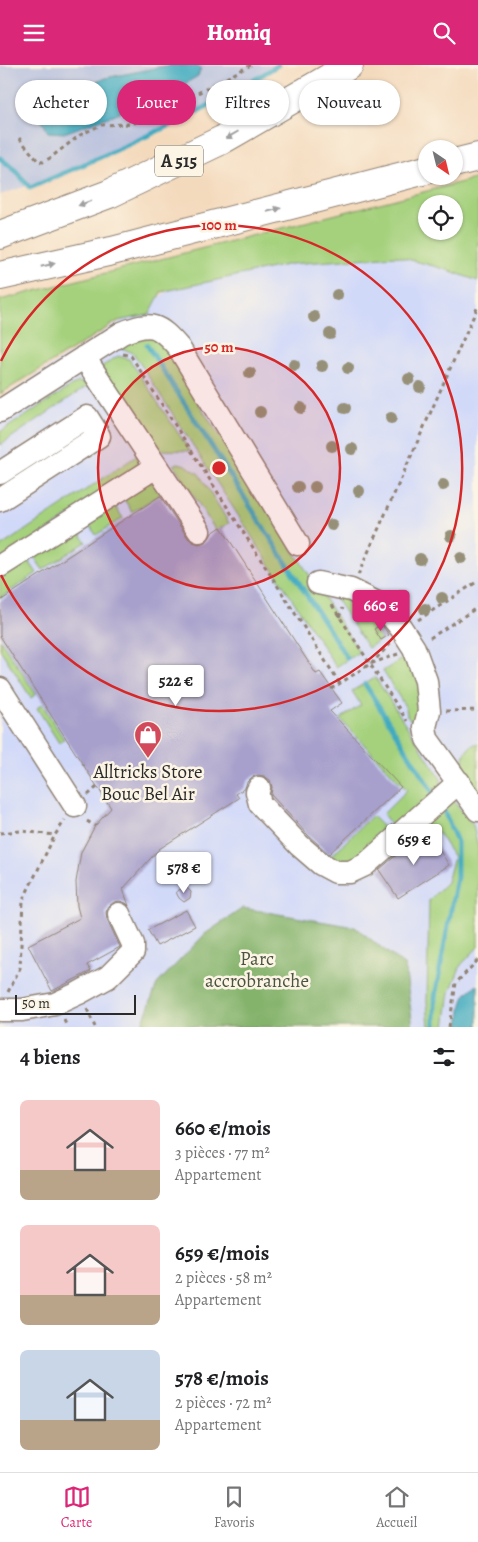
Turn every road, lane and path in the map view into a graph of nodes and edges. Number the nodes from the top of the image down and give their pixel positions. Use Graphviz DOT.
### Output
graph roads {
  1 [pos="250,65"];
  2 [pos="349,65"];
  3 [pos="19,137"];
  4 [pos="478,157"];
  5 [pos="463,161"];
  6 [pos="418,173"];
  7 [pos="0,235"];
  8 [pos="0,276"];
  9 [pos="478,306"];
  10 [pos="88,363"];
  11 [pos="0,411"];
  12 [pos="156,467"];
  13 [pos="0,473"];
  14 [pos="0,501"];
  15 [pos="199,531"];
  16 [pos="298,544"];
  17 [pos="0,566"];
  18 [pos="478,581"];
  19 [pos="318,583"];
  20 [pos="351,590"];
  21 [pos="339,617"];
  22 [pos="402,630"];
  23 [pos="370,664"];
  24 [pos="340,684"];
  25 [pos="0,689"];
  26 [pos="332,689"];
  27 [pos="411,726"];
  28 [pos="459,782"];
  29 [pos="259,788"];
  30 [pos="75,806"];
  31 [pos="478,810"];
  32 [pos="0,833"];
  33 [pos="119,915"];
  34 [pos="478,960"];
  35 [pos="2,1005"];
  36 [pos="449,1027"];
  1 -- 3 [label="path"];
  2 -- 7 [label="highway, A 515, one-way"];
  4 -- 5 [label="highway"];
  8 -- 6 [label="highway, one-way"];
  9 -- 20 [label="path"];
  10 -- 11 [label="lane"];
  10 -- 12 [label="lane"];
  10 -- 16 [label="lane"];
  10 -- 24 [label="path"];
  12 -- 15 [label="lane"];
  12 -- 17 [label="lane"];
  13 -- 14 [label="lane"];
  18 -- 22 [label="path"];
  19 -- 20 [label="lane"];
  19 -- 21 [label="path"];
  20 -- 21 [label="path"];
  20 -- 22 [label="lane"];
  21 -- 23 [label="path"];
  22 -- 23 [label="path"];
  22 -- 28 [label="lane"];
  23 -- 24 [label="path"];
  23 -- 27 [label="path"];
  24 -- 26 [label="path"];
  25 -- 30 [label="lane"];
  28 -- 29 [label="lane"];
  28 -- 31 [label="lane"];
  32 -- 35 [label="path"];
  33 -- 35 [label="lane"];
  34 -- 36 [label="path"];
}
